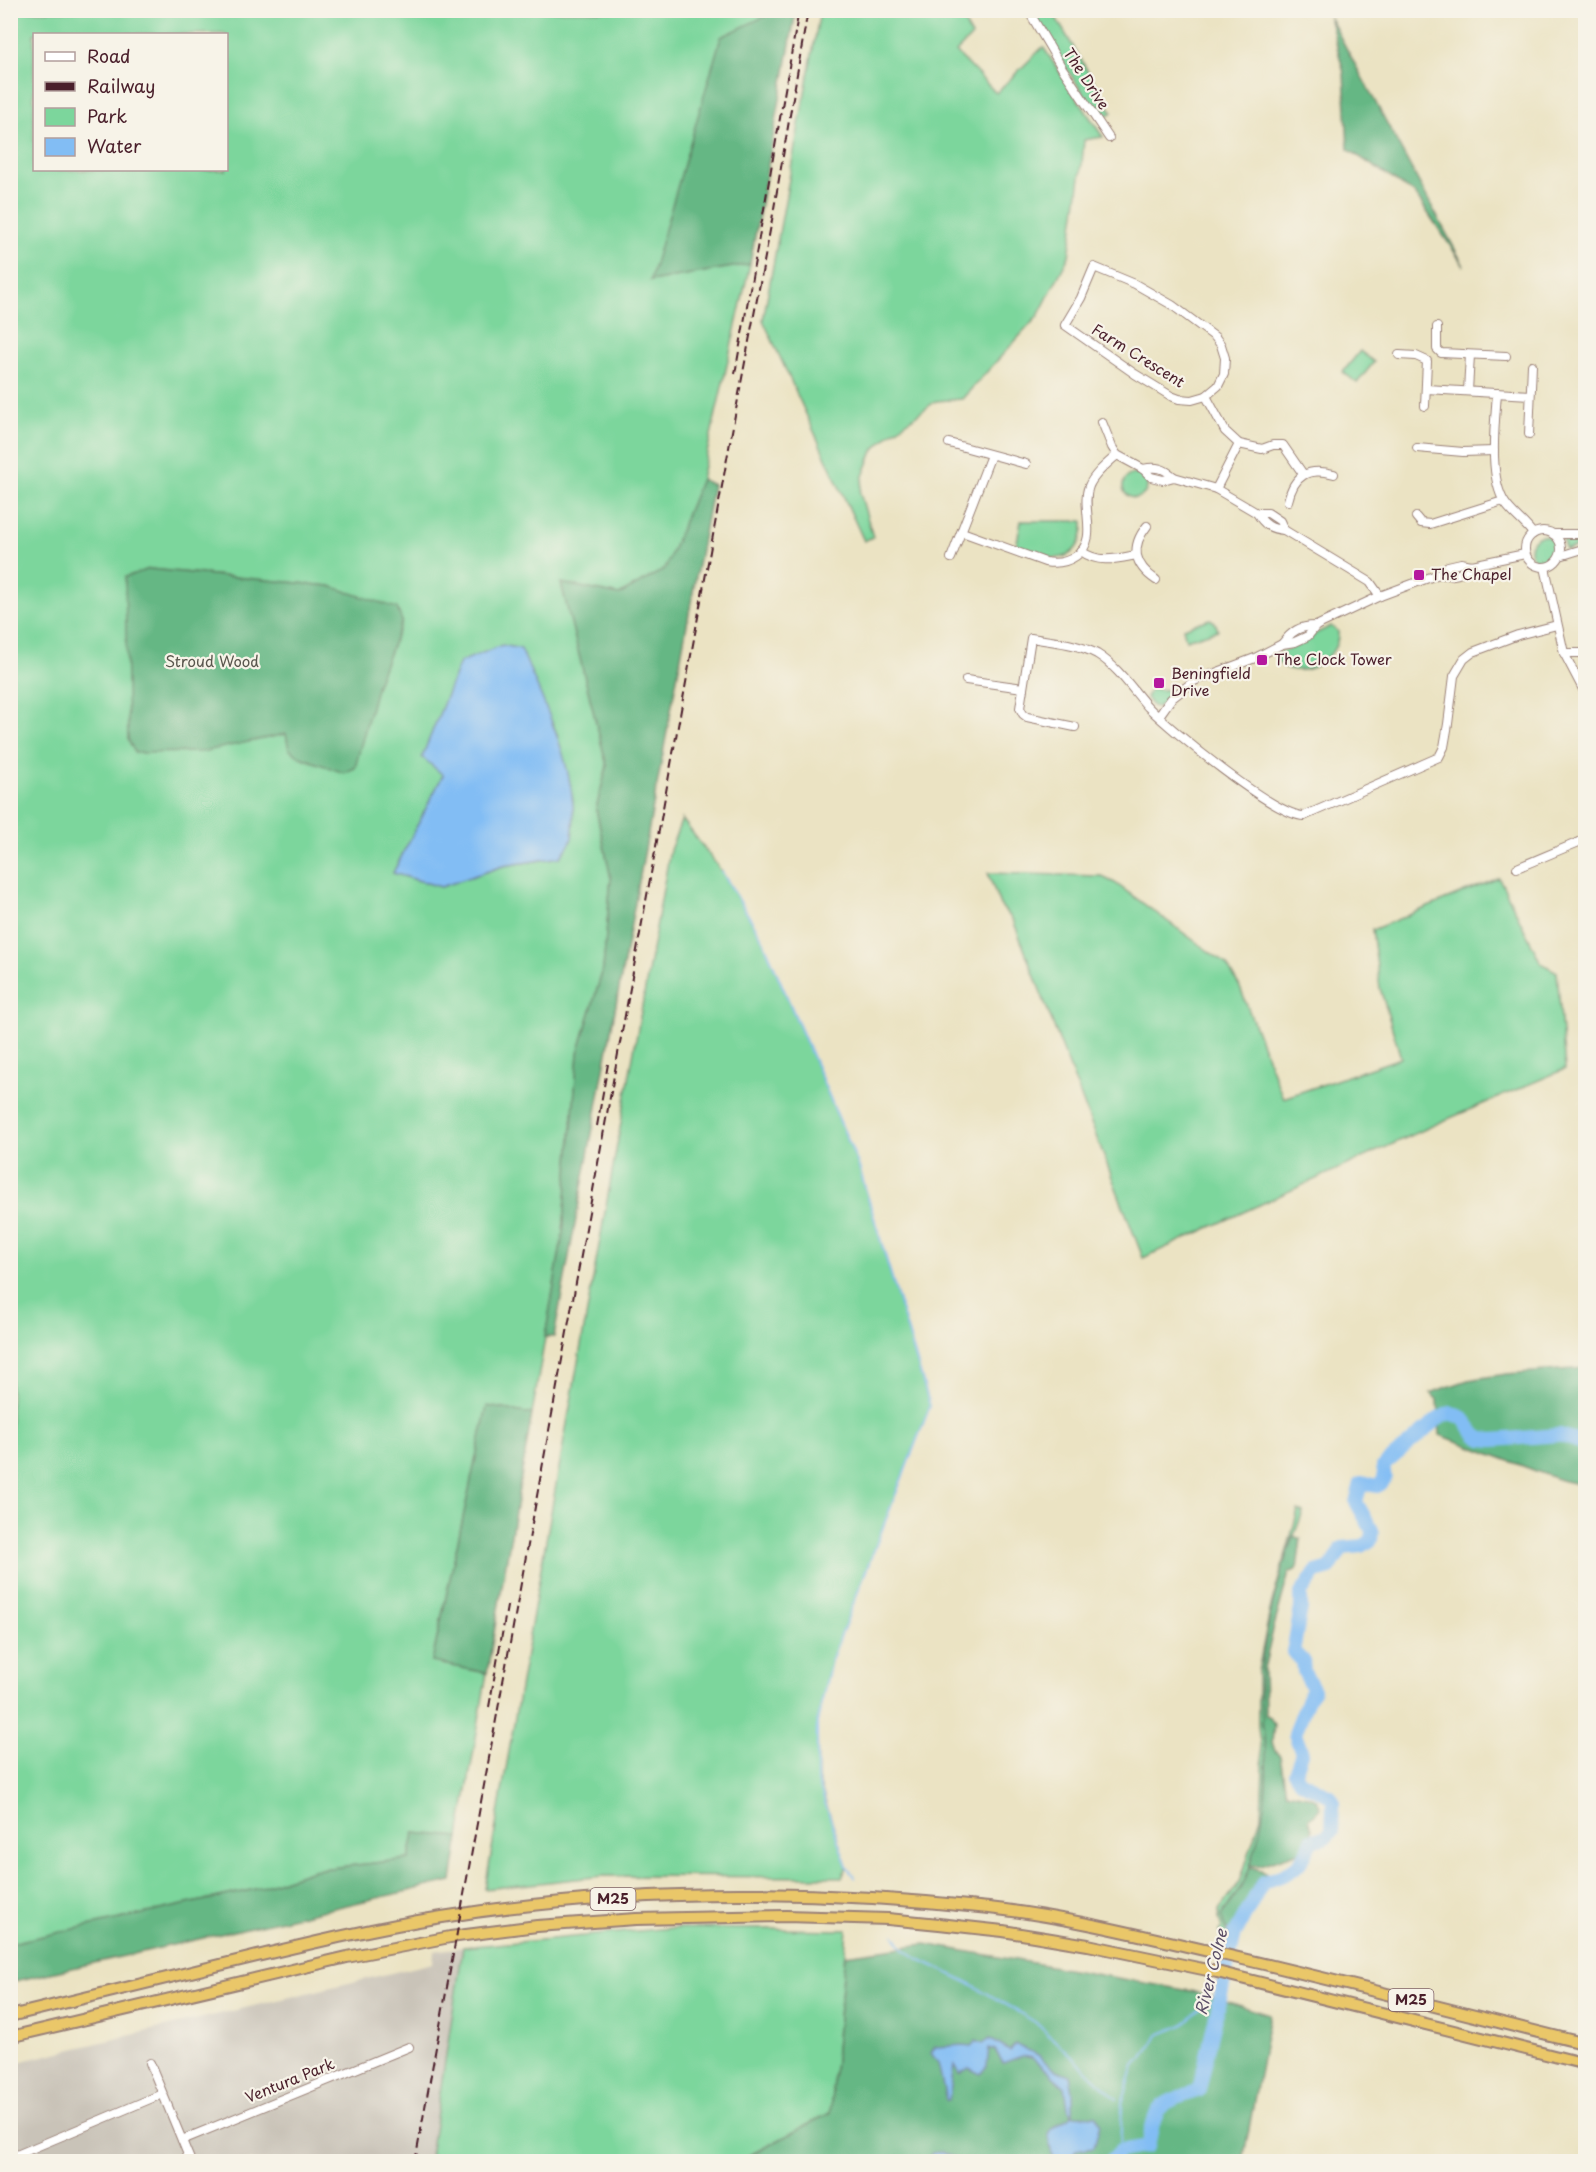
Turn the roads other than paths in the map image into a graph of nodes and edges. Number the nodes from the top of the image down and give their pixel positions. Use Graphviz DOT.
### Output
graph roads {
  1 [pos="1028,10"];
  2 [pos="1109,138"];
  3 [pos="1437,327"];
  4 [pos="1399,355"];
  5 [pos="1470,355"];
  6 [pos="1506,356"];
  7 [pos="1532,365"];
  8 [pos="1426,389"];
  9 [pos="1468,391"];
  10 [pos="1497,393"];
  11 [pos="1530,395"];
  12 [pos="1206,396"];
  13 [pos="1425,406"];
  14 [pos="1102,422"];
  15 [pos="1529,434"];
  16 [pos="949,443"];
  17 [pos="1239,444"];
  18 [pos="1418,448"];
  19 [pos="1494,451"];
  20 [pos="992,455"];
  21 [pos="1117,455"];
  22 [pos="1026,464"];
  23 [pos="1303,474"];
  24 [pos="1334,474"];
  25 [pos="1216,489"];
  26 [pos="1288,501"];
  27 [pos="1503,501"];
  28 [pos="1416,517"];
  29 [pos="1147,526"];
  30 [pos="962,532"];
  31 [pos="1533,534"];
  32 [pos="1553,534"];
  33 [pos="1586,534"];
  34 [pos="1586,548"];
  35 [pos="1081,551"];
  36 [pos="1525,554"];
  37 [pos="1136,555"];
  38 [pos="1560,556"];
  39 [pos="951,558"];
  40 [pos="1545,567"];
  41 [pos="1156,580"];
  42 [pos="1380,596"];
  43 [pos="1557,625"];
  44 [pos="1564,653"];
  45 [pos="1586,653"];
  46 [pos="966,680"];
  47 [pos="1023,688"];
  48 [pos="1586,695"];
  49 [pos="1159,716"];
  50 [pos="1075,727"];
  51 [pos="1586,839"];
  52 [pos="1517,868"];
  53 [pos="10,2016"];
  54 [pos="10,2037"];
  55 [pos="1586,2044"];
  56 [pos="409,2047"];
  57 [pos="150,2063"];
  58 [pos="1586,2064"];
  59 [pos="162,2094"];
  60 [pos="182,2140"];
  61 [pos="12,2157"];
  62 [pos="191,2162"];
  1 -- 2 [label="street, The Drive"];
  3 -- 5 [label="street"];
  4 -- 8 [label="street"];
  5 -- 6 [label="street"];
  5 -- 9 [label="street"];
  7 -- 11 [label="street"];
  8 -- 9 [label="street"];
  8 -- 13 [label="street"];
  9 -- 10 [label="street"];
  10 -- 11 [label="street"];
  10 -- 19 [label="street"];
  11 -- 15 [label="street"];
  12 -- 12 [label="street, Farm Crescent"];
  12 -- 17 [label="street"];
  14 -- 21 [label="street"];
  16 -- 20 [label="street"];
  17 -- 23 [label="street"];
  17 -- 25 [label="street"];
  18 -- 19 [label="street"];
  19 -- 27 [label="street"];
  20 -- 22 [label="street"];
  20 -- 30 [label="street"];
  21 -- 25 [label="street"];
  21 -- 35 [label="street"];
  23 -- 24 [label="street"];
  23 -- 26 [label="street"];
  25 -- 42 [label="street"];
  27 -- 28 [label="street"];
  27 -- 31 [label="street"];
  29 -- 37 [label="street"];
  30 -- 35 [label="street"];
  30 -- 39 [label="street"];
  31 -- 32 [label="street"];
  31 -- 36 [label="street"];
  32 -- 33 [label="street"];
  32 -- 38 [label="street"];
  34 -- 38 [label="street"];
  35 -- 37 [label="street"];
  36 -- 40 [label="street"];
  36 -- 42 [label="street"];
  37 -- 41 [label="street"];
  38 -- 40 [label="street"];
  40 -- 43 [label="street"];
  42 -- 49 [label="street"];
  43 -- 44 [label="street"];
  43 -- 49 [label="street"];
  44 -- 45 [label="street"];
  44 -- 48 [label="street"];
  46 -- 47 [label="street"];
  47 -- 49 [label="street"];
  47 -- 50 [label="street"];
  51 -- 52 [label="street"];
  53 -- 55 [label="highway, M25"];
  54 -- 58 [label="highway, M25"];
  56 -- 60 [label="street, Ventura Park"];
  57 -- 59 [label="street"];
  59 -- 60 [label="street"];
  59 -- 61 [label="street"];
  60 -- 62 [label="street"];
}
